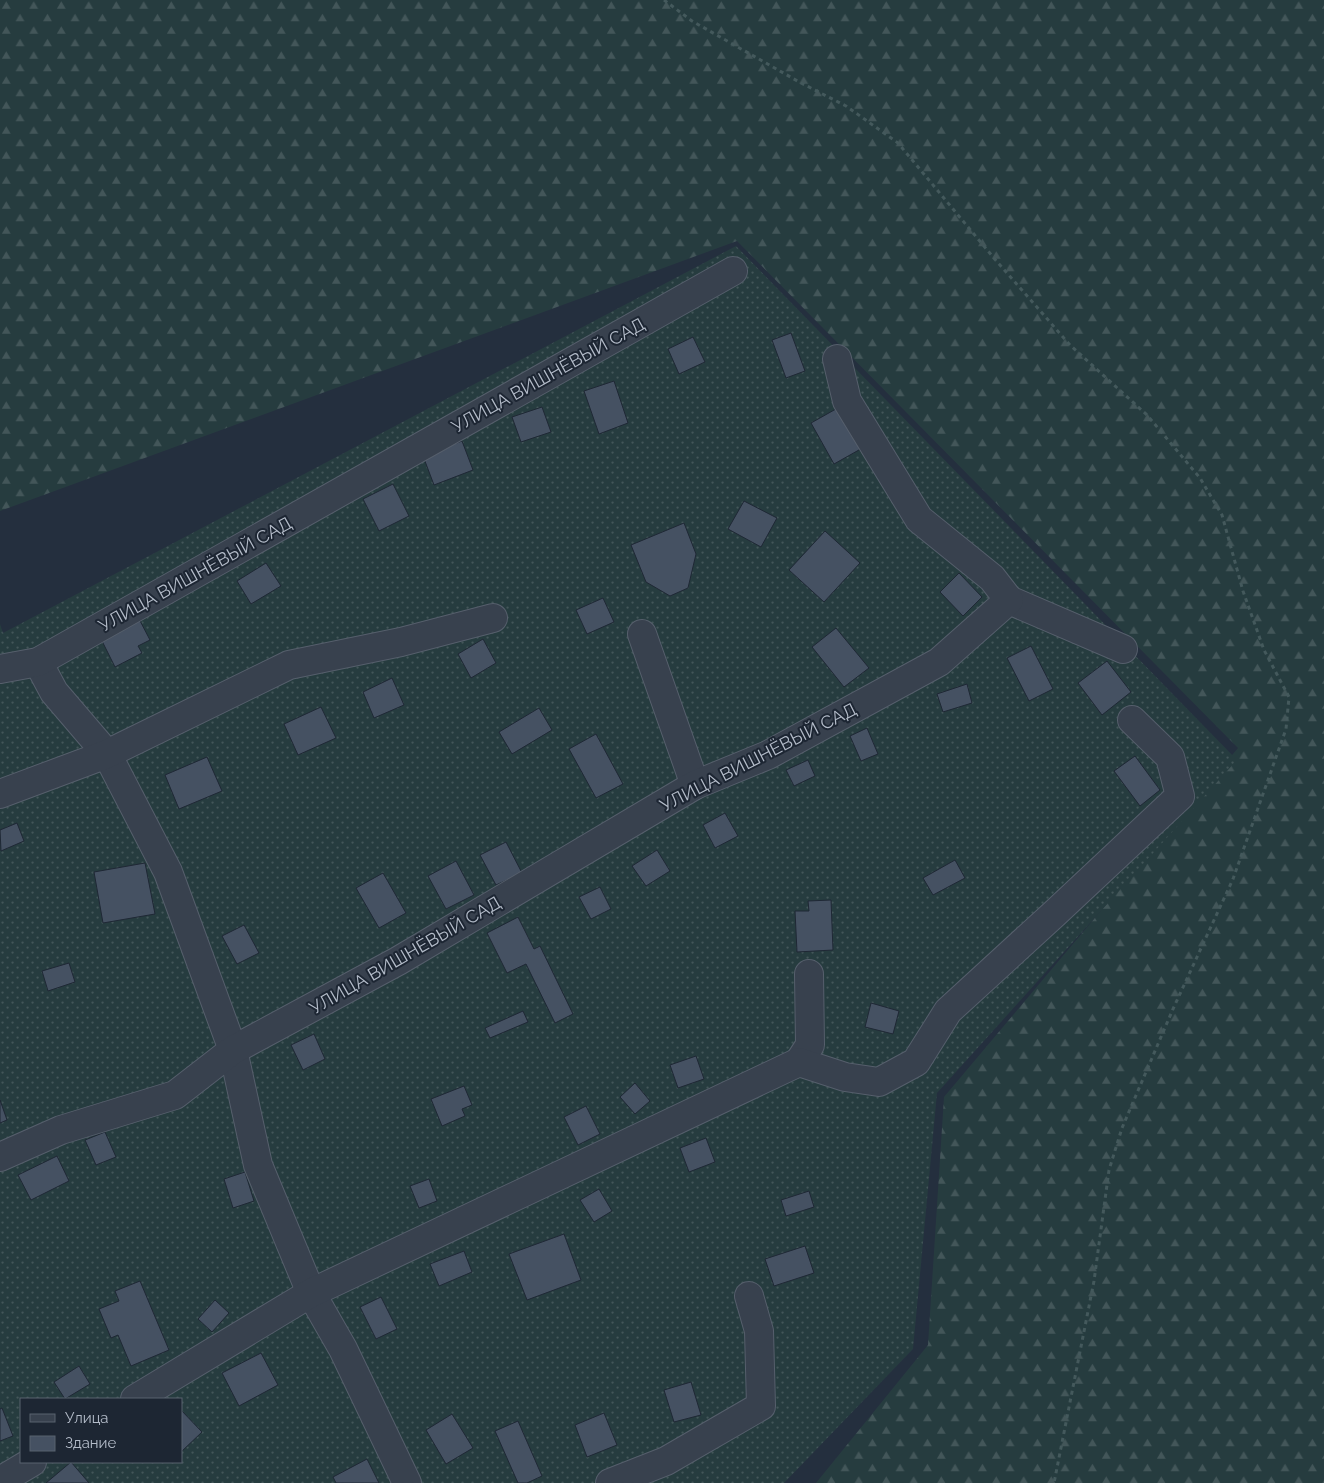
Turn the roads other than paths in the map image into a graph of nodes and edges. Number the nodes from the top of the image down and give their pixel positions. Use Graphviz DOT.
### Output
graph roads {
  1 [pos="733,271"];
  2 [pos="837,358"];
  3 [pos="1009,600"];
  4 [pos="493,618"];
  5 [pos="642,634"];
  6 [pos="1123,649"];
  7 [pos="38,662"];
  8 [pos="0,669"];
  9 [pos="1132,720"];
  10 [pos="107,754"];
  11 [pos="695,785"];
  12 [pos="0,794"];
  13 [pos="809,974"];
  14 [pos="233,1050"];
  15 [pos="799,1062"];
  16 [pos="0,1157"];
  17 [pos="311,1293"];
  18 [pos="749,1296"];
  19 [pos="137,1398"];
  20 [pos="30,1463"];
  21 [pos="0,1481"];
  22 [pos="407,1483"];
  23 [pos="610,1483"];
  1 -- 7 [label="street, УЛИЦА ВИШНЁВЫЙ САД"];
  2 -- 3 [label="street"];
  3 -- 6 [label="street"];
  3 -- 11 [label="street, УЛИЦА ВИШНЁВЫЙ САД"];
  4 -- 10 [label="street"];
  5 -- 11 [label="street"];
  7 -- 8 [label="street, УЛИЦА ВИШНЁВЫЙ САД"];
  7 -- 10 [label="street"];
  9 -- 15 [label="street"];
  10 -- 12 [label="street"];
  10 -- 14 [label="street"];
  11 -- 14 [label="street, УЛИЦА ВИШНЁВЫЙ САД"];
  13 -- 15 [label="street"];
  14 -- 16 [label="street, УЛИЦА ВИШНЁВЫЙ САД"];
  14 -- 17 [label="street"];
  15 -- 17 [label="street"];
  17 -- 19 [label="street"];
  17 -- 22 [label="street"];
  18 -- 23 [label="street"];
  20 -- 21 [label="street"];
}
